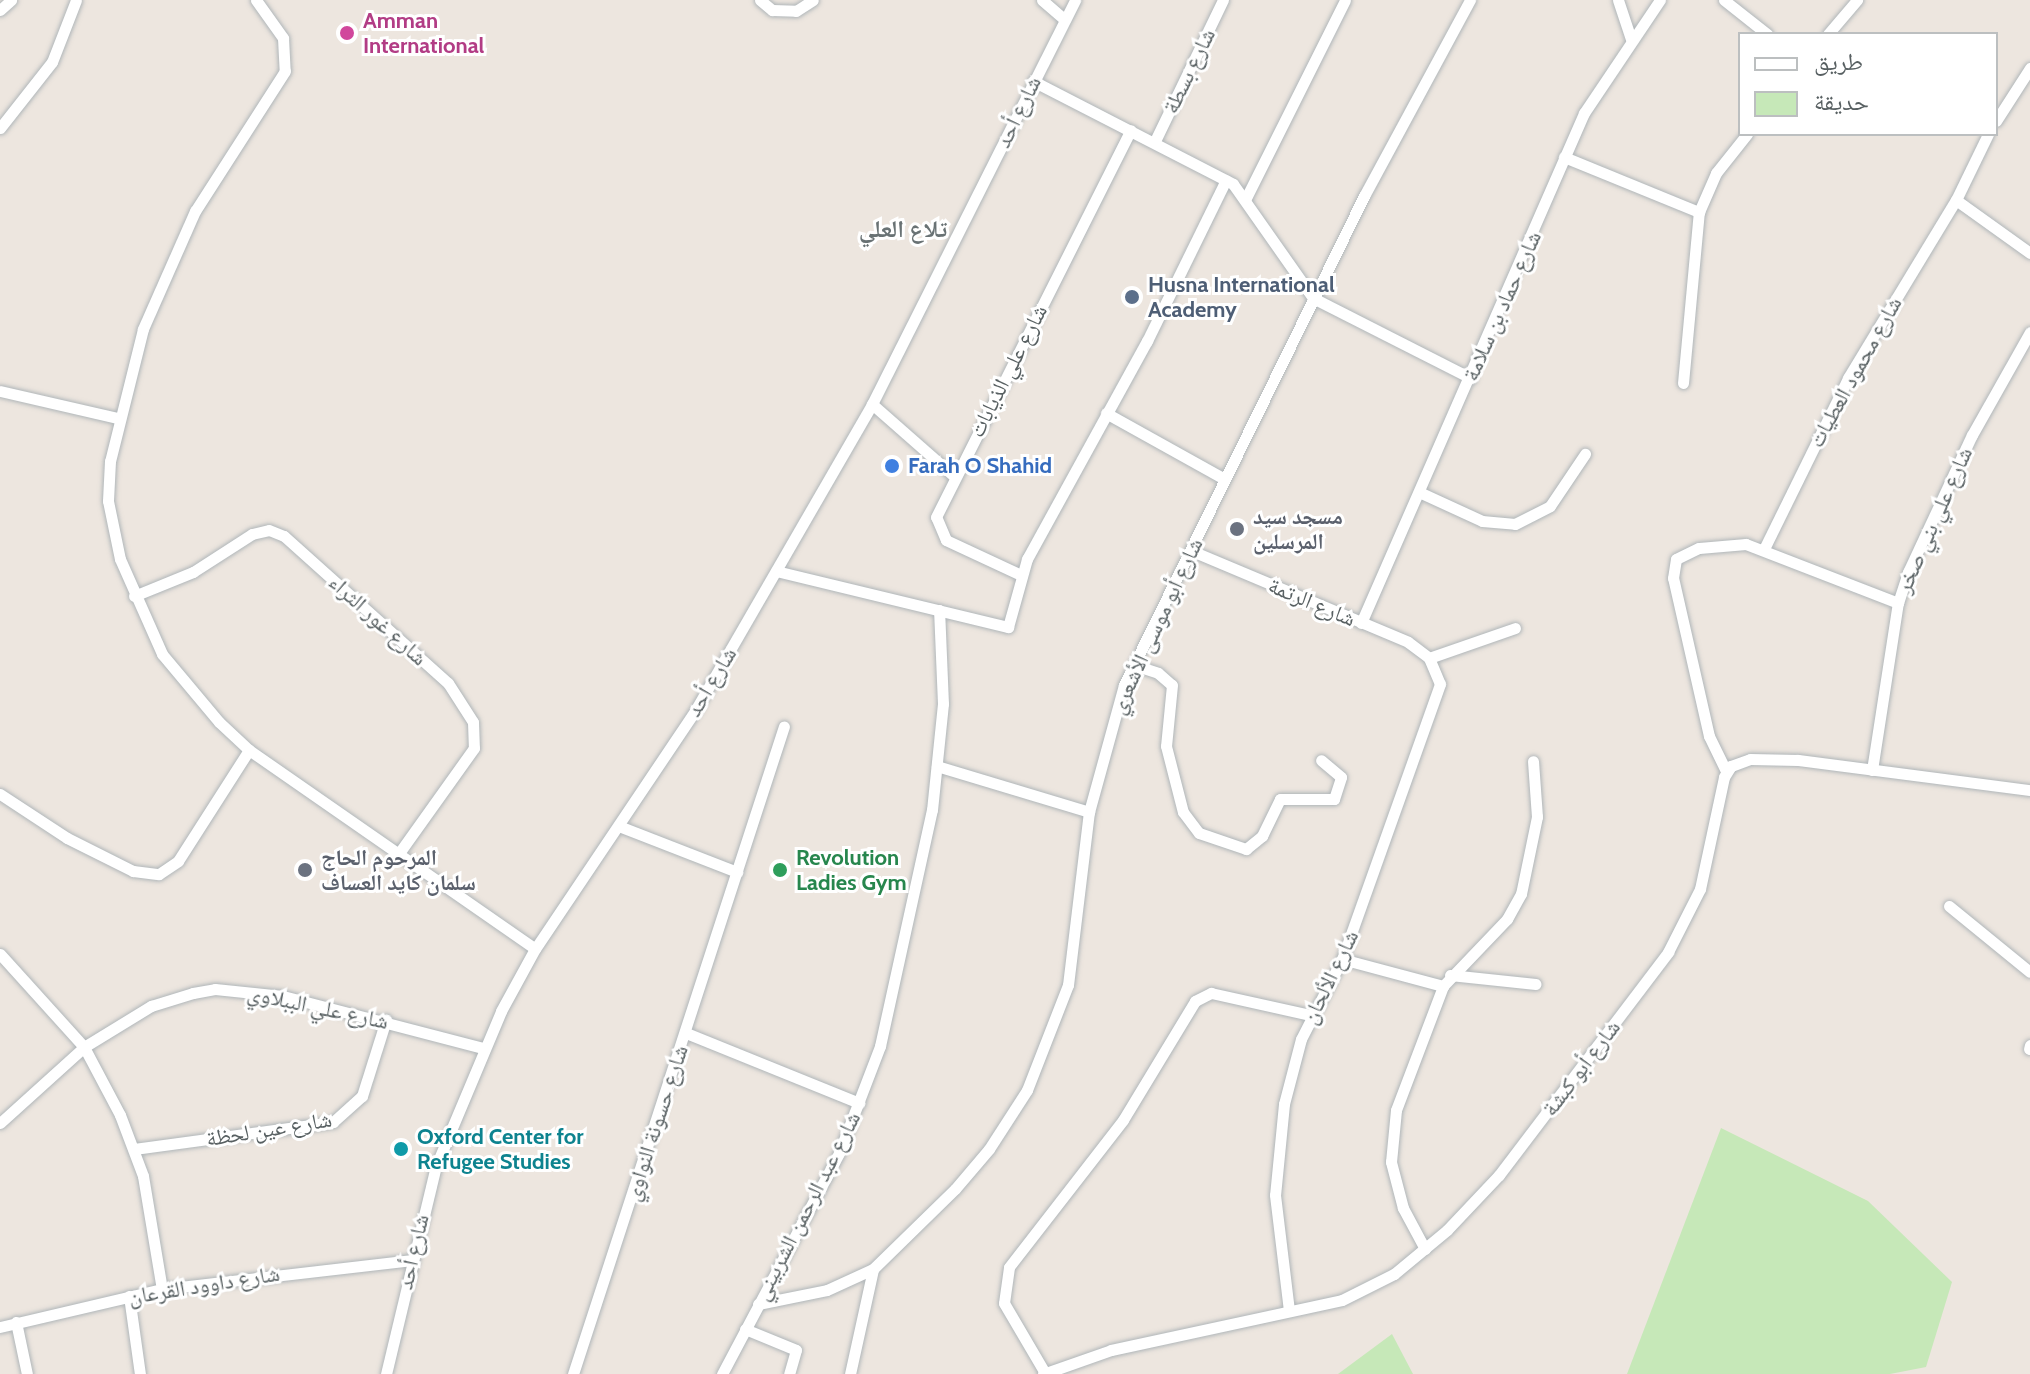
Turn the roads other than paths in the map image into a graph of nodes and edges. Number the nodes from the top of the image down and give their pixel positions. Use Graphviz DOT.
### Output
graph roads {
  1 [pos="11,0"];
  2 [pos="76,0"];
  3 [pos="256,0"];
  4 [pos="760,0"];
  5 [pos="813,0"];
  6 [pos="1042,0"];
  7 [pos="1075,0"];
  8 [pos="1223,0"];
  9 [pos="1345,0"];
  10 [pos="1470,0"];
  11 [pos="1618,0"];
  12 [pos="1660,0"];
  13 [pos="1724,0"];
  14 [pos="1857,0"];
  15 [pos="0,10"];
  16 [pos="1065,20"];
  17 [pos="1764,32"];
  18 [pos="1830,32"];
  19 [pos="1631,39"];
  20 [pos="2030,68"];
  21 [pos="1033,81"];
  22 [pos="1998,118"];
  23 [pos="0,128"];
  24 [pos="1131,130"];
  25 [pos="1745,136"];
  26 [pos="1987,136"];
  27 [pos="1155,141"];
  28 [pos="1564,157"];
  29 [pos="1226,180"];
  30 [pos="1246,198"];
  31 [pos="1956,200"];
  32 [pos="1699,212"];
  33 [pos="2030,253"];
  34 [pos="1313,298"];
  35 [pos="2030,332"];
  36 [pos="1471,378"];
  37 [pos="1683,383"];
  38 [pos="0,391"];
  39 [pos="872,404"];
  40 [pos="1106,413"];
  41 [pos="117,418"];
  42 [pos="1585,454"];
  43 [pos="954,476"];
  44 [pos="1223,478"];
  45 [pos="1419,492"];
  46 [pos="1764,549"];
  47 [pos="1192,551"];
  48 [pos="776,571"];
  49 [pos="1021,575"];
  50 [pos="134,596"];
  51 [pos="1898,603"];
  52 [pos="939,610"];
  53 [pos="1361,623"];
  54 [pos="1515,628"];
  55 [pos="1429,658"];
  56 [pos="1134,665"];
  57 [pos="784,726"];
  58 [pos="249,750"];
  59 [pos="1321,760"];
  60 [pos="1533,761"];
  61 [pos="937,766"];
  62 [pos="1872,770"];
  63 [pos="1726,771"];
  64 [pos="2030,790"];
  65 [pos="0,794"];
  66 [pos="1089,812"];
  67 [pos="619,826"];
  68 [pos="397,856"];
  69 [pos="737,872"];
  70 [pos="1949,906"];
  71 [pos="535,949"];
  72 [pos="0,954"];
  73 [pos="1342,959"];
  74 [pos="2030,972"];
  75 [pos="1450,975"];
  76 [pos="1536,984"];
  77 [pos="1443,986"];
  78 [pos="1310,1015"];
  79 [pos="386,1020"];
  80 [pos="686,1033"];
  81 [pos="84,1047"];
  82 [pos="483,1048"];
  83 [pos="859,1103"];
  84 [pos="0,1123"];
  85 [pos="134,1149"];
  86 [pos="1425,1249"];
  87 [pos="411,1260"];
  88 [pos="873,1269"];
  89 [pos="162,1289"];
  90 [pos="129,1296"];
  91 [pos="758,1304"];
  92 [pos="1289,1310"];
  93 [pos="16,1322"];
  94 [pos="0,1327"];
  95 [pos="745,1329"];
  96 [pos="27,1374"];
  97 [pos="140,1374"];
  98 [pos="386,1374"];
  99 [pos="573,1374"];
  100 [pos="722,1374"];
  101 [pos="789,1374"];
  102 [pos="850,1374"];
  103 [pos="1044,1374"];
  1 -- 15 [label="street"];
  2 -- 23 [label="street"];
  3 -- 41 [label="street"];
  4 -- 5 [label="street"];
  6 -- 16 [label="street"];
  7 -- 16 [label="street, شارع أحد"];
  8 -- 27 [label="street, شارع بسطة"];
  9 -- 30 [label="street"];
  10 -- 34 [label="street, شارع أبو موسى الأشعري"];
  11 -- 19 [label="street"];
  12 -- 19 [label="street, شارع حماد بن سلامة"];
  13 -- 17 [label="street"];
  14 -- 18 [label="street"];
  16 -- 21 [label="street, شارع أحد"];
  19 -- 28 [label="street, شارع حماد بن سلامة"];
  20 -- 22 [label="street"];
  21 -- 24 [label="street"];
  21 -- 39 [label="street, شارع أحد"];
  24 -- 27 [label="street"];
  24 -- 43 [label="street, شارع علي الذيابات"];
  25 -- 32 [label="street"];
  26 -- 31 [label="street, شارع محمود العطيات"];
  27 -- 29 [label="street"];
  28 -- 32 [label="street"];
  28 -- 36 [label="street, شارع حماد بن سلامة"];
  29 -- 30 [label="street"];
  29 -- 40 [label="street"];
  30 -- 34 [label="street"];
  31 -- 33 [label="street"];
  31 -- 46 [label="street, شارع محمود العطيات"];
  32 -- 37 [label="street"];
  34 -- 36 [label="street"];
  34 -- 44 [label="street, شارع أبو موسى الأشعري"];
  35 -- 51 [label="street, شارع علي بني صخر"];
  36 -- 45 [label="street, شارع حماد بن سلامة"];
  38 -- 41 [label="street"];
  39 -- 43 [label="street"];
  39 -- 48 [label="street, شارع أحد"];
  40 -- 44 [label="street"];
  40 -- 49 [label="street"];
  41 -- 50 [label="street"];
  42 -- 45 [label="street"];
  43 -- 49 [label="street, شارع علي الذيابات"];
  44 -- 47 [label="street, شارع أبو موسى الأشعري"];
  45 -- 53 [label="street, شارع حماد بن سلامة"];
  46 -- 51 [label="street"];
  46 -- 63 [label="street"];
  47 -- 53 [label="street, شارع الرتمة"];
  47 -- 56 [label="street, شارع أبو موسى الأشعري"];
  48 -- 52 [label="street"];
  48 -- 67 [label="street, شارع أحد"];
  49 -- 52 [label="street"];
  50 -- 58 [label="street"];
  50 -- 68 [label="street, شارع غور الثراء"];
  51 -- 62 [label="street, شارع علي بني صخر"];
  52 -- 61 [label="street, شارع عبد الرحمن الشربيني"];
  53 -- 55 [label="street, شارع الرتمة"];
  54 -- 55 [label="street"];
  55 -- 73 [label="street, شارع الألحان"];
  56 -- 59 [label="street"];
  56 -- 66 [label="street, شارع أبو موسى الأشعري"];
  57 -- 69 [label="street, شارع حسونة النواوي"];
  58 -- 65 [label="street"];
  58 -- 68 [label="street"];
  60 -- 75 [label="street"];
  61 -- 66 [label="street"];
  61 -- 83 [label="street, شارع عبد الرحمن الشربيني"];
  62 -- 63 [label="street"];
  62 -- 64 [label="street"];
  63 -- 86 [label="street, شارع أبو كبشة"];
  66 -- 88 [label="street, شارع أبو موسى الأشعري"];
  67 -- 69 [label="street"];
  67 -- 71 [label="street, شارع أحد"];
  68 -- 71 [label="street"];
  69 -- 80 [label="street, شارع حسونة النواوي"];
  70 -- 74 [label="street"];
  71 -- 82 [label="street, شارع أحد"];
  72 -- 81 [label="street"];
  73 -- 77 [label="street"];
  73 -- 78 [label="street, شارع الألحان"];
  75 -- 76 [label="street"];
  75 -- 77 [label="street"];
  77 -- 86 [label="street"];
  78 -- 92 [label="street, شارع الألحان"];
  78 -- 103 [label="street"];
  79 -- 81 [label="street, شارع علي الببلاوي"];
  79 -- 82 [label="street, شارع علي الببلاوي"];
  79 -- 85 [label="street, شارع عين لحظة"];
  80 -- 83 [label="street"];
  80 -- 99 [label="street, شارع حسونة النواوي"];
  81 -- 84 [label="street, شارع علي الببلاوي"];
  81 -- 85 [label="street"];
  82 -- 87 [label="street, شارع أحد"];
  83 -- 91 [label="street, شارع عبد الرحمن الشربيني"];
  85 -- 89 [label="street"];
  86 -- 92 [label="street, شارع أبو كبشة"];
  87 -- 89 [label="street, شارع داوود القرعان"];
  87 -- 98 [label="street, شارع أحد"];
  88 -- 91 [label="street, شارع أبو موسى الأشعري"];
  88 -- 102 [label="street"];
  89 -- 90 [label="street, شارع داوود القرعان"];
  90 -- 93 [label="street, شارع داوود القرعان"];
  90 -- 97 [label="street"];
  91 -- 95 [label="street, شارع عبد الرحمن الشربيني"];
  92 -- 103 [label="street, شارع أبو كبشة"];
  93 -- 94 [label="street, شارع داوود القرعان"];
  93 -- 96 [label="street"];
  95 -- 100 [label="street, شارع عبد الرحمن الشربيني"];
  95 -- 101 [label="street"];
}
